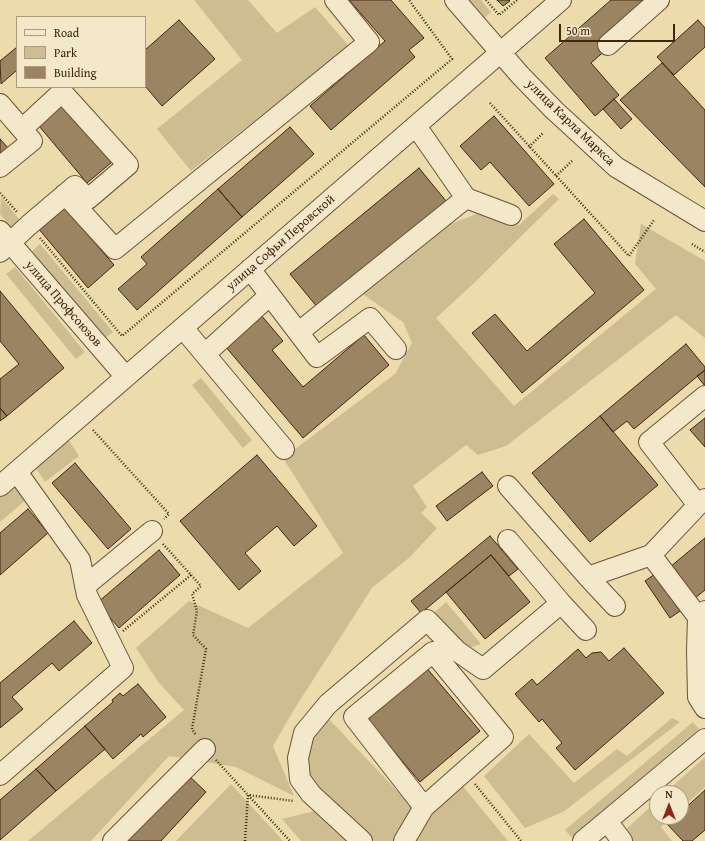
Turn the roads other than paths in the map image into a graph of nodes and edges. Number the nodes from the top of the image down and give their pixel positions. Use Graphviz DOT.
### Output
graph roads {
  1 [pos="335,0"];
  2 [pos="455,0"];
  3 [pos="561,0"];
  4 [pos="659,0"];
  5 [pos="608,45"];
  6 [pos="501,52"];
  7 [pos="0,104"];
  8 [pos="416,126"];
  9 [pos="22,129"];
  10 [pos="0,167"];
  11 [pos="65,194"];
  12 [pos="466,198"];
  13 [pos="511,216"];
  14 [pos="705,221"];
  15 [pos="3,242"];
  16 [pos="250,269"];
  17 [pos="270,295"];
  18 [pos="183,328"];
  19 [pos="299,332"];
  20 [pos="396,349"];
  21 [pos="205,354"];
  22 [pos="126,377"];
  23 [pos="705,396"];
  24 [pos="284,449"];
  25 [pos="17,472"];
  26 [pos="0,486"];
  27 [pos="508,486"];
  28 [pos="702,502"];
  29 [pos="152,531"];
  30 [pos="508,540"];
  31 [pos="651,555"];
  32 [pos="588,577"];
  33 [pos="85,586"];
  34 [pos="561,603"];
  35 [pos="615,606"];
  36 [pos="702,614"];
  37 [pos="586,630"];
  38 [pos="705,708"];
  39 [pos="705,739"];
  40 [pos="205,749"];
  41 [pos="0,775"];
  42 [pos="424,807"];
  43 [pos="607,821"];
  44 [pos="113,841"];
  45 [pos="362,841"];
  46 [pos="404,841"];
  47 [pos="583,841"];
  48 [pos="622,841"];
  1 -- 11 [label="street"];
  2 -- 6 [label="street, улица Карла Маркса"];
  3 -- 6 [label="street, улица Софьи Перовской"];
  4 -- 5 [label="street"];
  6 -- 8 [label="street, улица Софьи Перовской"];
  6 -- 14 [label="street, улица Карла Маркса"];
  7 -- 9 [label="street"];
  8 -- 12 [label="street"];
  8 -- 16 [label="street, улица Софьи Перовской"];
  9 -- 10 [label="street"];
  9 -- 11 [label="street"];
  11 -- 15 [label="street"];
  12 -- 13 [label="street"];
  12 -- 19 [label="street"];
  15 -- 22 [label="street, улица Профсоюзов"];
  16 -- 17 [label="street"];
  16 -- 18 [label="street, улица Софьи Перовской"];
  17 -- 19 [label="street"];
  17 -- 21 [label="street"];
  18 -- 21 [label="street"];
  18 -- 22 [label="street, улица Софьи Перовской"];
  19 -- 20 [label="street"];
  21 -- 24 [label="street"];
  22 -- 25 [label="street, улица Софьи Перовской"];
  23 -- 28 [label="street"];
  25 -- 26 [label="street, улица Софьи Перовской"];
  25 -- 33 [label="street"];
  27 -- 32 [label="street"];
  28 -- 31 [label="street"];
  29 -- 33 [label="street"];
  30 -- 34 [label="street"];
  31 -- 32 [label="street"];
  31 -- 36 [label="street"];
  32 -- 35 [label="street"];
  33 -- 41 [label="street"];
  34 -- 37 [label="street"];
  34 -- 45 [label="street"];
  36 -- 38 [label="street"];
  39 -- 43 [label="street"];
  40 -- 44 [label="street"];
  42 -- 42 [label="street"];
  42 -- 46 [label="street"];
  43 -- 47 [label="street"];
  43 -- 48 [label="street"];
}
